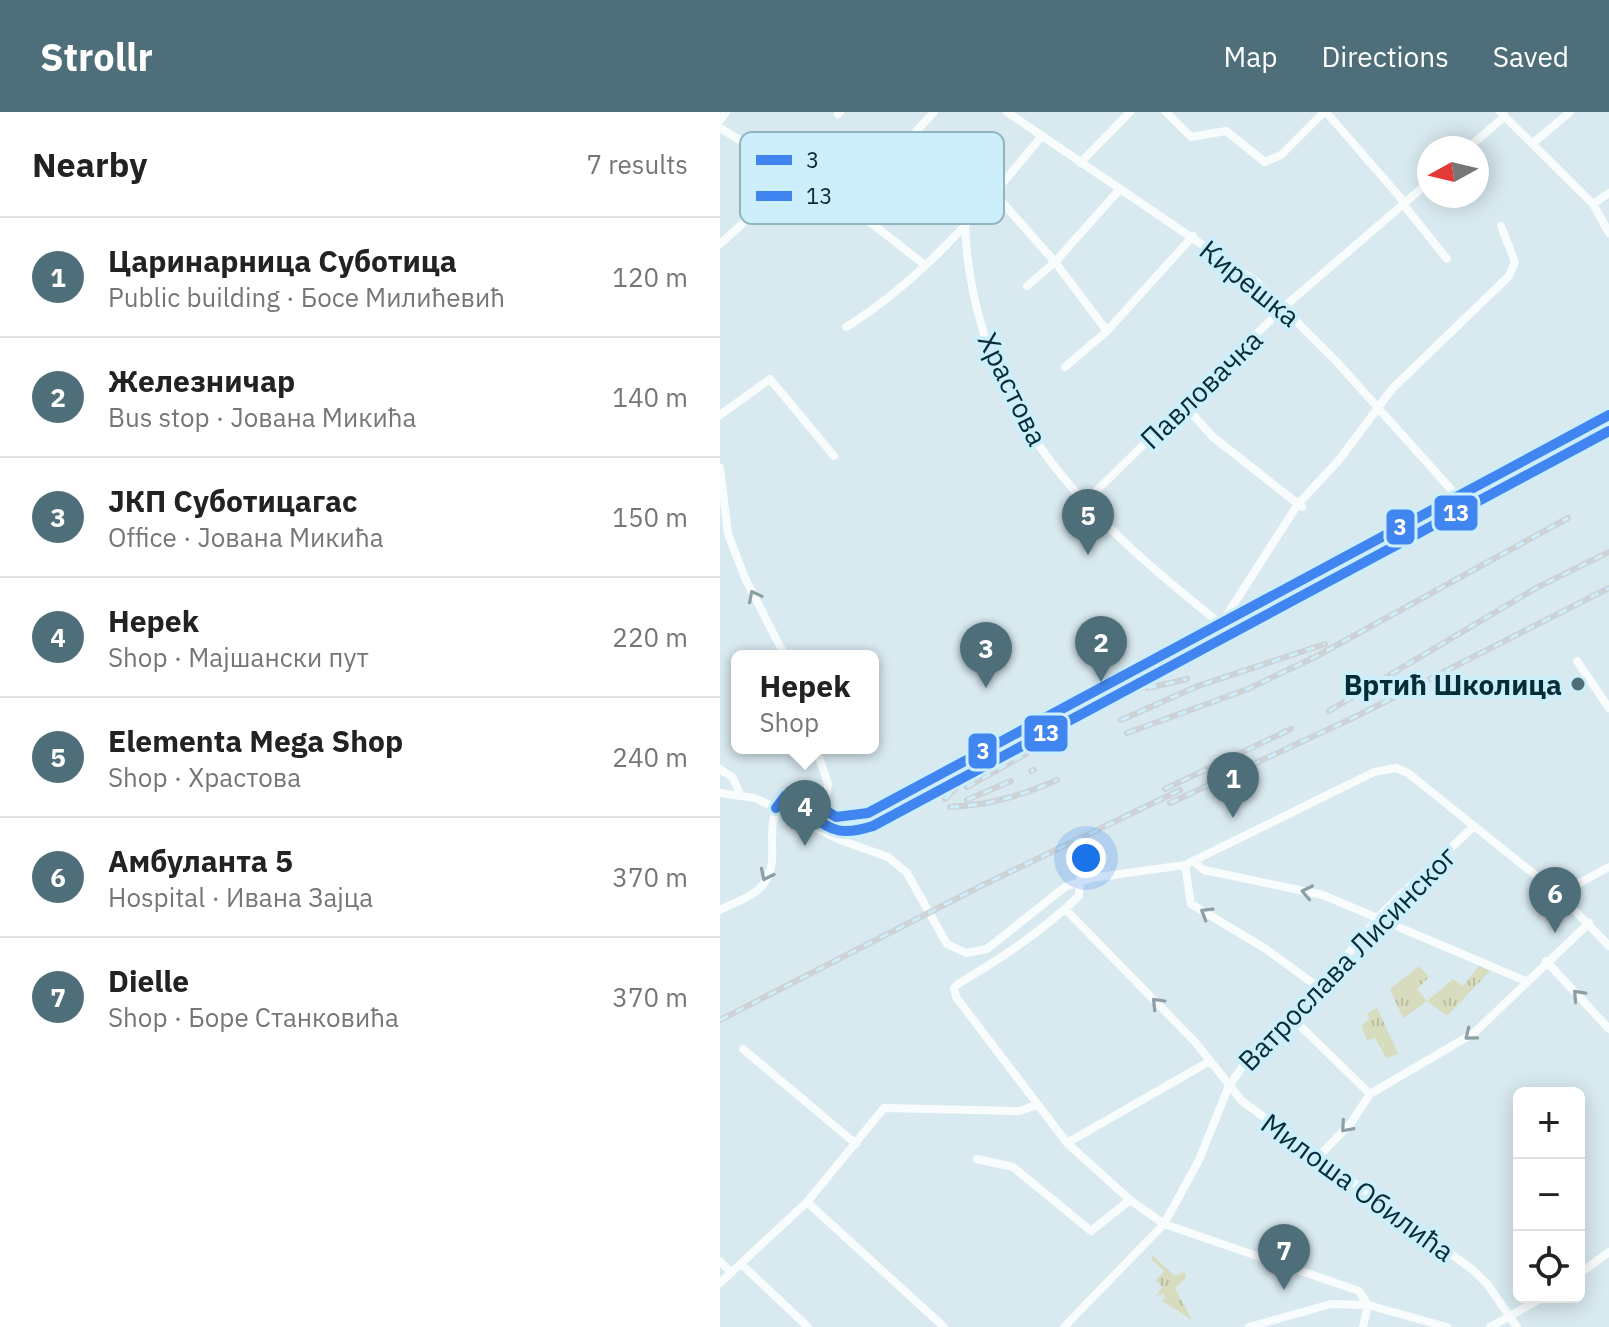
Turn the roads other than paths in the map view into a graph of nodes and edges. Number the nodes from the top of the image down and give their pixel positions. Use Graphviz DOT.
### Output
graph roads {
  1 [pos="726,112"];
  2 [pos="934,112"];
  3 [pos="1007,112"];
  4 [pos="1130,112"];
  5 [pos="1166,112"];
  6 [pos="1325,112"];
  7 [pos="1570,112"];
  8 [pos="1503,114"];
  9 [pos="720,120"];
  10 [pos="720,128"];
  11 [pos="916,132"];
  12 [pos="1480,136"];
  13 [pos="1041,137"];
  14 [pos="740,140"];
  15 [pos="1533,143"];
  16 [pos="1080,163"];
  17 [pos="1004,182"];
  18 [pos="1120,189"];
  19 [pos="1417,193"];
  20 [pos="1609,193"];
  21 [pos="1004,201"];
  22 [pos="1404,204"];
  23 [pos="1593,204"];
  24 [pos="742,224"];
  25 [pos="872,224"];
  26 [pos="964,224"];
  27 [pos="965,224"];
  28 [pos="1501,226"];
  29 [pos="1609,233"];
  30 [pos="1193,236"];
  31 [pos="720,244"];
  32 [pos="1447,259"];
  33 [pos="1055,262"];
  34 [pos="925,265"];
  35 [pos="1027,286"];
  36 [pos="1285,306"];
  37 [pos="846,327"];
  38 [pos="1107,331"];
  39 [pos="1065,367"];
  40 [pos="1184,405"];
  41 [pos="1378,410"];
  42 [pos="720,415"];
  43 [pos="1609,415"];
  44 [pos="834,456"];
  45 [pos="720,468"];
  46 [pos="1457,496"];
  47 [pos="1084,503"];
  48 [pos="1300,506"];
  49 [pos="724,533"];
  50 [pos="1221,624"];
  51 [pos="782,650"];
  52 [pos="1577,661"];
  53 [pos="1609,708"];
  54 [pos="818,754"];
  55 [pos="720,769"];
  56 [pos="720,793"];
  57 [pos="740,794"];
  58 [pos="776,808"];
  59 [pos="824,812"];
  60 [pos="1473,827"];
  61 [pos="1189,863"];
  62 [pos="1609,867"];
  63 [pos="1080,880"];
  64 [pos="1559,894"];
  65 [pos="1065,909"];
  66 [pos="720,910"];
  67 [pos="1380,918"];
  68 [pos="1589,923"];
  69 [pos="1609,946"];
  70 [pos="1546,961"];
  71 [pos="1526,981"];
  72 [pos="1318,987"];
  73 [pos="1288,1014"];
  74 [pos="1609,1029"];
  75 [pos="743,1049"];
  76 [pos="1210,1061"];
  77 [pos="1228,1088"];
  78 [pos="1370,1094"];
  79 [pos="1036,1105"];
  80 [pos="1067,1143"];
  81 [pos="856,1144"];
  82 [pos="1319,1156"];
  83 [pos="977,1159"];
  84 [pos="1130,1200"];
  85 [pos="807,1202"];
  86 [pos="1164,1224"];
  87 [pos="1609,1252"];
  88 [pos="720,1261"];
  89 [pos="741,1264"];
  90 [pos="1585,1270"];
  91 [pos="731,1273"];
  92 [pos="720,1283"];
  93 [pos="1533,1303"];
  94 [pos="1368,1305"];
  95 [pos="1510,1316"];
  96 [pos="808,1327"];
  97 [pos="944,1327"];
  98 [pos="1064,1327"];
  99 [pos="1249,1327"];
  100 [pos="1363,1327"];
  101 [pos="1447,1327"];
  102 [pos="1490,1327"];
  103 [pos="1517,1327"];
  1 -- 9 [label="street"];
  2 -- 11 [label="street"];
  3 -- 13 [label="street, Кирешка"];
  4 -- 16 [label="street"];
  5 -- 6 [label="street"];
  6 -- 22 [label="street"];
  7 -- 15 [label="street"];
  8 -- 12 [label="street"];
  8 -- 15 [label="street"];
  10 -- 14 [label="street"];
  13 -- 16 [label="street, Кирешка"];
  13 -- 17 [label="street"];
  15 -- 23 [label="street"];
  16 -- 18 [label="street, Кирешка"];
  18 -- 30 [label="street, Кирешка"];
  18 -- 33 [label="street"];
  19 -- 22 [label="street, Павловачка"];
  20 -- 23 [label="street"];
  21 -- 33 [label="street"];
  22 -- 32 [label="street"];
  22 -- 36 [label="street, Павловачка"];
  23 -- 29 [label="street"];
  24 -- 31 [label="street"];
  25 -- 34 [label="street"];
  26 -- 34 [label="street"];
  27 -- 47 [label="street, Храстова"];
  28 -- 41 [label="street"];
  30 -- 36 [label="street, Кирешка"];
  30 -- 38 [label="street"];
  33 -- 35 [label="street"];
  33 -- 38 [label="street"];
  34 -- 37 [label="street"];
  36 -- 40 [label="street, Павловачка"];
  36 -- 41 [label="street, Кирешка"];
  38 -- 39 [label="street"];
  40 -- 47 [label="street, Павловачка"];
  40 -- 48 [label="street"];
  41 -- 46 [label="street, Кирешка"];
  41 -- 48 [label="street"];
  42 -- 44 [label="street"];
  43 -- 46 [label="street"];
  45 -- 49 [label="street"];
  46 -- 50 [label="street"];
  47 -- 50 [label="street, Храстова"];
  48 -- 50 [label="street"];
  51 -- 49 [label="street, one-way"];
  50 -- 59 [label="street"];
  52 -- 53 [label="street"];
  54 -- 59 [label="street"];
  55 -- 57 [label="street"];
  56 -- 57 [label="street"];
  57 -- 58 [label="street"];
  58 -- 59 [label="street"];
  58 -- 63 [label="street"];
  58 -- 66 [label="street, one-way"];
  60 -- 61 [label="street"];
  60 -- 64 [label="street"];
  60 -- 67 [label="street, Ватрослава Лисинског"];
  61 -- 63 [label="street"];
  67 -- 61 [label="street, one-way"];
  72 -- 61 [label="street, one-way"];
  62 -- 64 [label="street"];
  63 -- 65 [label="street"];
  64 -- 68 [label="street"];
  76 -- 65 [label="street, Милоша Обилића, one-way"];
  65 -- 79 [label="street"];
  67 -- 71 [label="street"];
  67 -- 72 [label="street, Ватрослава Лисинског"];
  68 -- 69 [label="street"];
  68 -- 70 [label="street"];
  70 -- 71 [label="street"];
  74 -- 70 [label="street, one-way"];
  71 -- 78 [label="street, one-way"];
  72 -- 73 [label="street, Ватрослава Лисинског"];
  73 -- 77 [label="street, Ватрослава Лисинског"];
  73 -- 78 [label="street"];
  75 -- 81 [label="street"];
  76 -- 77 [label="street, Милоша Обилића"];
  76 -- 80 [label="street"];
  77 -- 82 [label="street, Милоша Обилића"];
  77 -- 86 [label="street, Ватрослава Лисинског"];
  78 -- 82 [label="street, one-way"];
  79 -- 80 [label="street"];
  79 -- 81 [label="street"];
  80 -- 84 [label="street"];
  81 -- 85 [label="street"];
  82 -- 95 [label="street, Милоша Обилића"];
  83 -- 84 [label="street"];
  84 -- 86 [label="street"];
  85 -- 89 [label="street"];
  85 -- 97 [label="street"];
  86 -- 94 [label="street"];
  86 -- 98 [label="street, Ватрослава Лисинског"];
  87 -- 90 [label="street"];
  88 -- 91 [label="street"];
  89 -- 91 [label="street"];
  89 -- 96 [label="street"];
  91 -- 92 [label="street"];
  93 -- 95 [label="street"];
  94 -- 99 [label="street"];
  94 -- 100 [label="street"];
  94 -- 101 [label="street"];
  95 -- 102 [label="street"];
  95 -- 103 [label="street, Милоша Обилића"];
}
